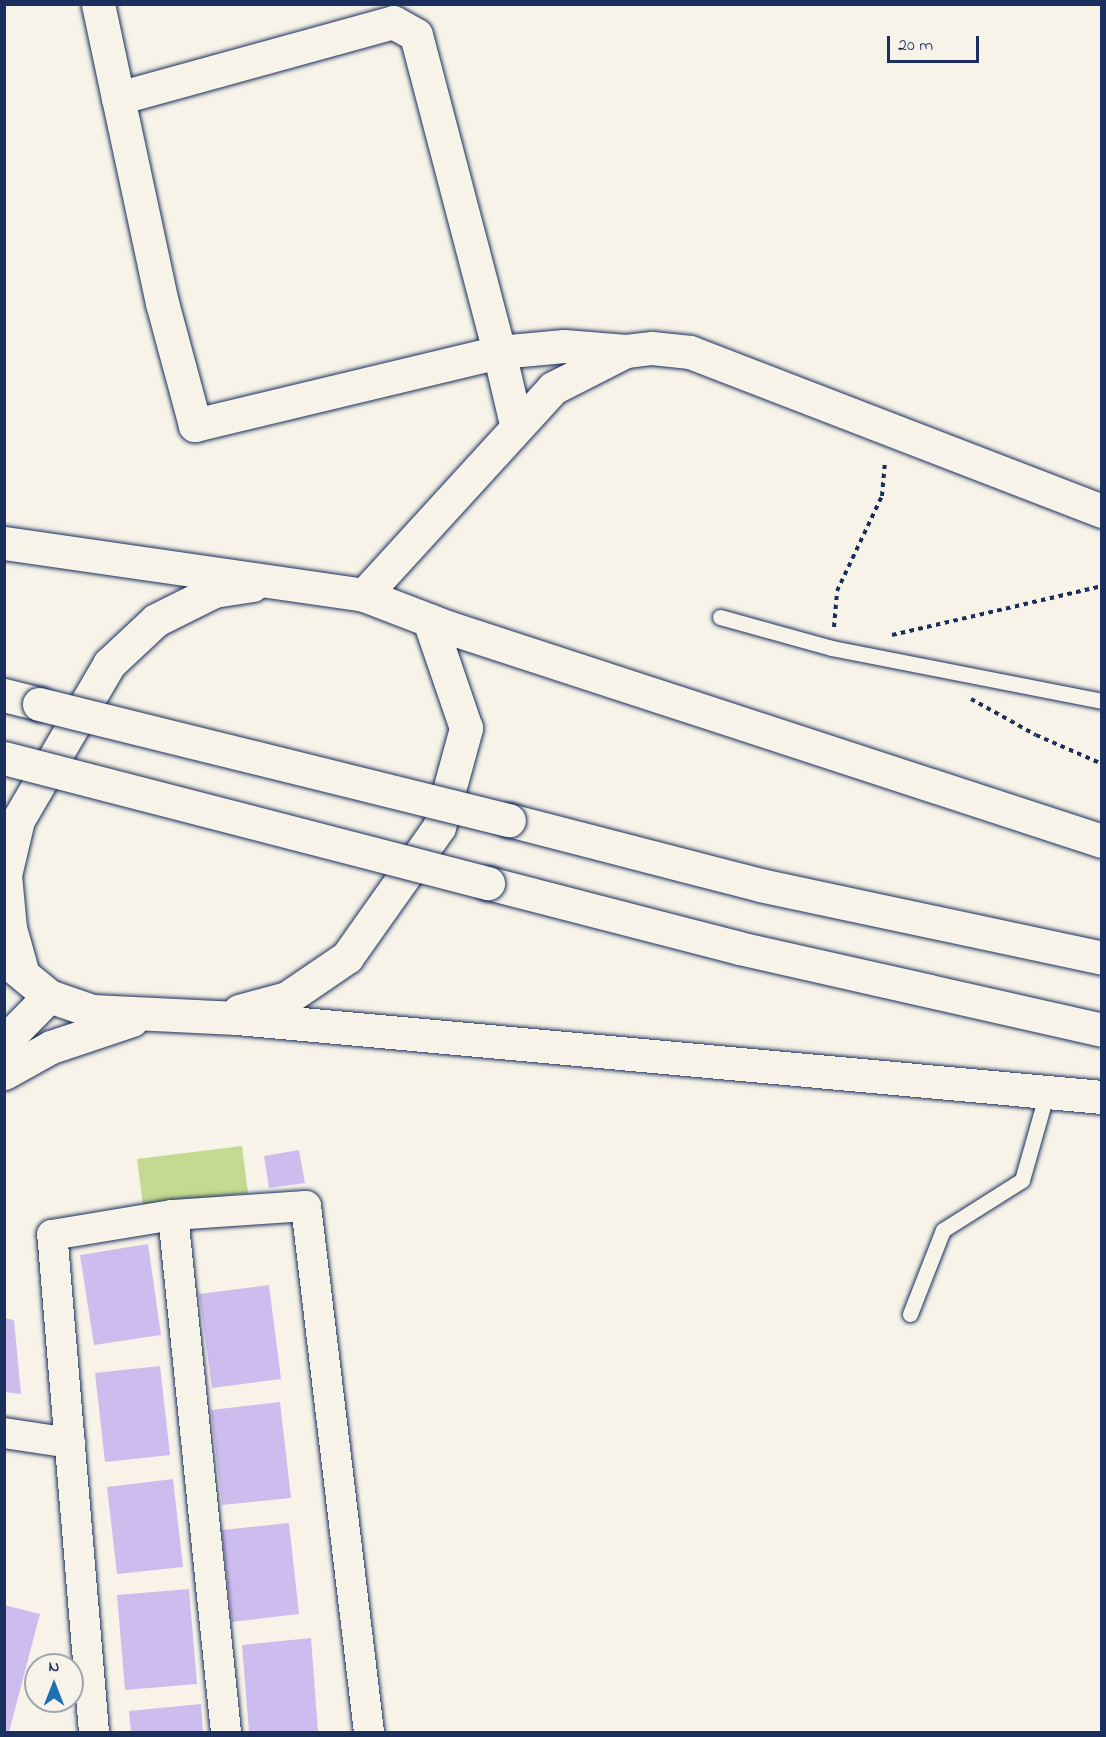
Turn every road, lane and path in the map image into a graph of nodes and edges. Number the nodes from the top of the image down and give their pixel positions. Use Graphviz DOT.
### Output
graph roads {
  1 [pos="98,4"];
  2 [pos="118,98"];
  3 [pos="626,351"];
  4 [pos="499,352"];
  5 [pos="879,423"];
  6 [pos="516,424"];
  7 [pos="1101,511"];
  8 [pos="4,543"];
  9 [pos="287,580"];
  10 [pos="1101,586"];
  11 [pos="364,595"];
  12 [pos="720,617"];
  13 [pos="429,620"];
  14 [pos="890,635"];
  15 [pos="832,648"];
  16 [pos="943,670"];
  17 [pos="4,695"];
  18 [pos="1101,701"];
  19 [pos="4,758"];
  20 [pos="1101,764"];
  21 [pos="1101,841"];
  22 [pos="1101,958"];
  23 [pos="13,965"];
  24 [pos="49,996"];
  25 [pos="146,1016"];
  26 [pos="214,1017"];
  27 [pos="1101,1030"];
  28 [pos="4,1042"];
  29 [pos="4,1072"];
  30 [pos="1047,1092"];
  31 [pos="1101,1097"];
  32 [pos="173,1215"];
  33 [pos="910,1314"];
  34 [pos="4,1432"];
  35 [pos="70,1443"];
  36 [pos="94,1732"];
  37 [pos="226,1732"];
  38 [pos="369,1732"];
  1 -- 2 [label="main road"];
  2 -- 4 [label="main road"];
  2 -- 4 [label="main road"];
  3 -- 4 [label="main road"];
  3 -- 5 [label="main road"];
  3 -- 6 [label="main road"];
  4 -- 6 [label="main road"];
  5 -- 7 [label="main road"];
  5 -- 15 [label="path"];
  6 -- 11 [label="main road"];
  8 -- 9 [label="main road"];
  9 -- 11 [label="main road"];
  9 -- 23 [label="main road"];
  10 -- 14 [label="path"];
  11 -- 13 [label="main road"];
  12 -- 15 [label="lane"];
  13 -- 21 [label="main road"];
  13 -- 26 [label="main road"];
  15 -- 16 [label="lane"];
  16 -- 18 [label="lane"];
  16 -- 20 [label="path"];
  17 -- 22 [label="main road, bridge"];
  19 -- 27 [label="main road, bridge"];
  23 -- 24 [label="main road"];
  24 -- 25 [label="main road"];
  24 -- 28 [label="main road"];
  25 -- 26 [label="main road"];
  25 -- 29 [label="main road"];
  26 -- 30 [label="main road"];
  30 -- 31 [label="main road"];
  30 -- 33 [label="lane"];
  32 -- 35 [label="street"];
  32 -- 37 [label="street"];
  32 -- 38 [label="street"];
  34 -- 35 [label="street"];
  35 -- 36 [label="street"];
}
